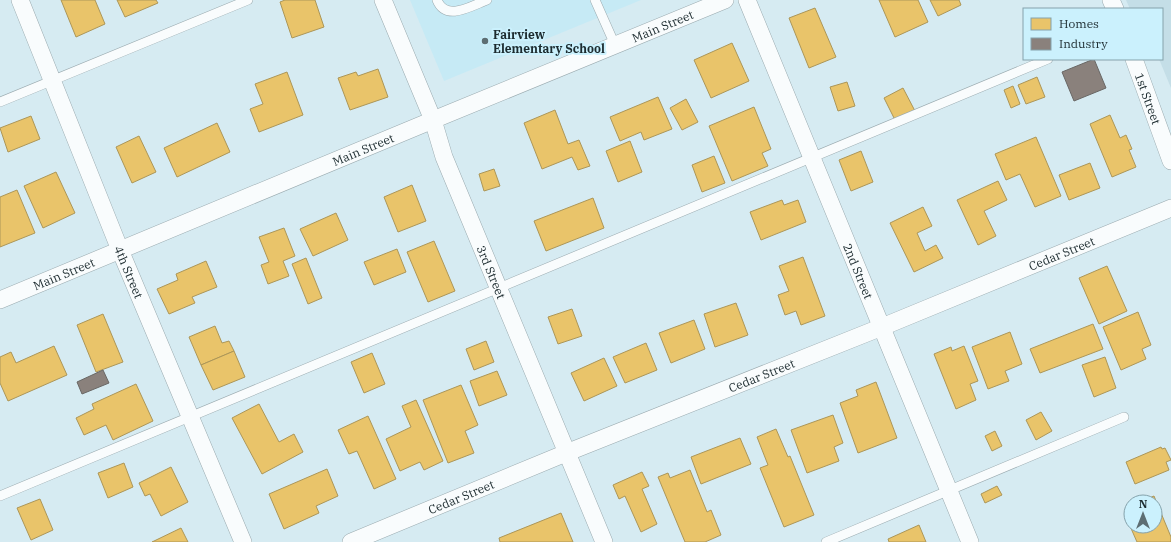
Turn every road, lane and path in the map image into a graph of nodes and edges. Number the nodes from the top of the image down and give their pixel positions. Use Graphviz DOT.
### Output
graph roads {
  1 [pos="20,0"];
  2 [pos="248,0"];
  3 [pos="382,0"];
  4 [pos="437,0"];
  5 [pos="487,0"];
  6 [pos="595,0"];
  7 [pos="725,0"];
  8 [pos="747,0"];
  9 [pos="615,45"];
  10 [pos="1046,60"];
  11 [pos="1134,60"];
  12 [pos="51,81"];
  13 [pos="0,102"];
  14 [pos="433,120"];
  15 [pos="812,158"];
  16 [pos="1171,161"];
  17 [pos="1171,208"];
  18 [pos="120,250"];
  19 [pos="498,288"];
  20 [pos="0,300"];
  21 [pos="882,327"];
  22 [pos="189,417"];
  23 [pos="1124,417"];
  24 [pos="566,453"];
  25 [pos="949,490"];
  26 [pos="0,496"];
  27 [pos="243,542"];
  28 [pos="351,542"];
  29 [pos="604,542"];
  30 [pos="826,542"];
  31 [pos="970,542"];
  1 -- 12 [label="street, 4th Street"];
  2 -- 12 [label="lane"];
  3 -- 14 [label="street, 3rd Street"];
  4 -- 5 [label="lane"];
  6 -- 9 [label="lane"];
  7 -- 9 [label="street, Main Street"];
  8 -- 15 [label="street, 2nd Street"];
  9 -- 14 [label="street, Main Street"];
  10 -- 15 [label="lane"];
  11 -- 16 [label="street, 1st Street"];
  12 -- 13 [label="lane"];
  12 -- 18 [label="street, 4th Street"];
  14 -- 18 [label="street, Main Street"];
  14 -- 19 [label="street, 3rd Street"];
  15 -- 19 [label="lane"];
  15 -- 21 [label="street, 2nd Street"];
  17 -- 21 [label="street, Cedar Street"];
  18 -- 20 [label="street, Main Street"];
  18 -- 22 [label="street, 4th Street"];
  19 -- 22 [label="lane"];
  19 -- 24 [label="street, 3rd Street"];
  21 -- 24 [label="street, Cedar Street"];
  21 -- 25 [label="street, 2nd Street"];
  22 -- 26 [label="lane"];
  22 -- 27 [label="street, 4th Street"];
  23 -- 25 [label="lane"];
  24 -- 28 [label="street, Cedar Street"];
  24 -- 29 [label="street, 3rd Street"];
  25 -- 30 [label="lane"];
  25 -- 31 [label="street, 2nd Street"];
}
